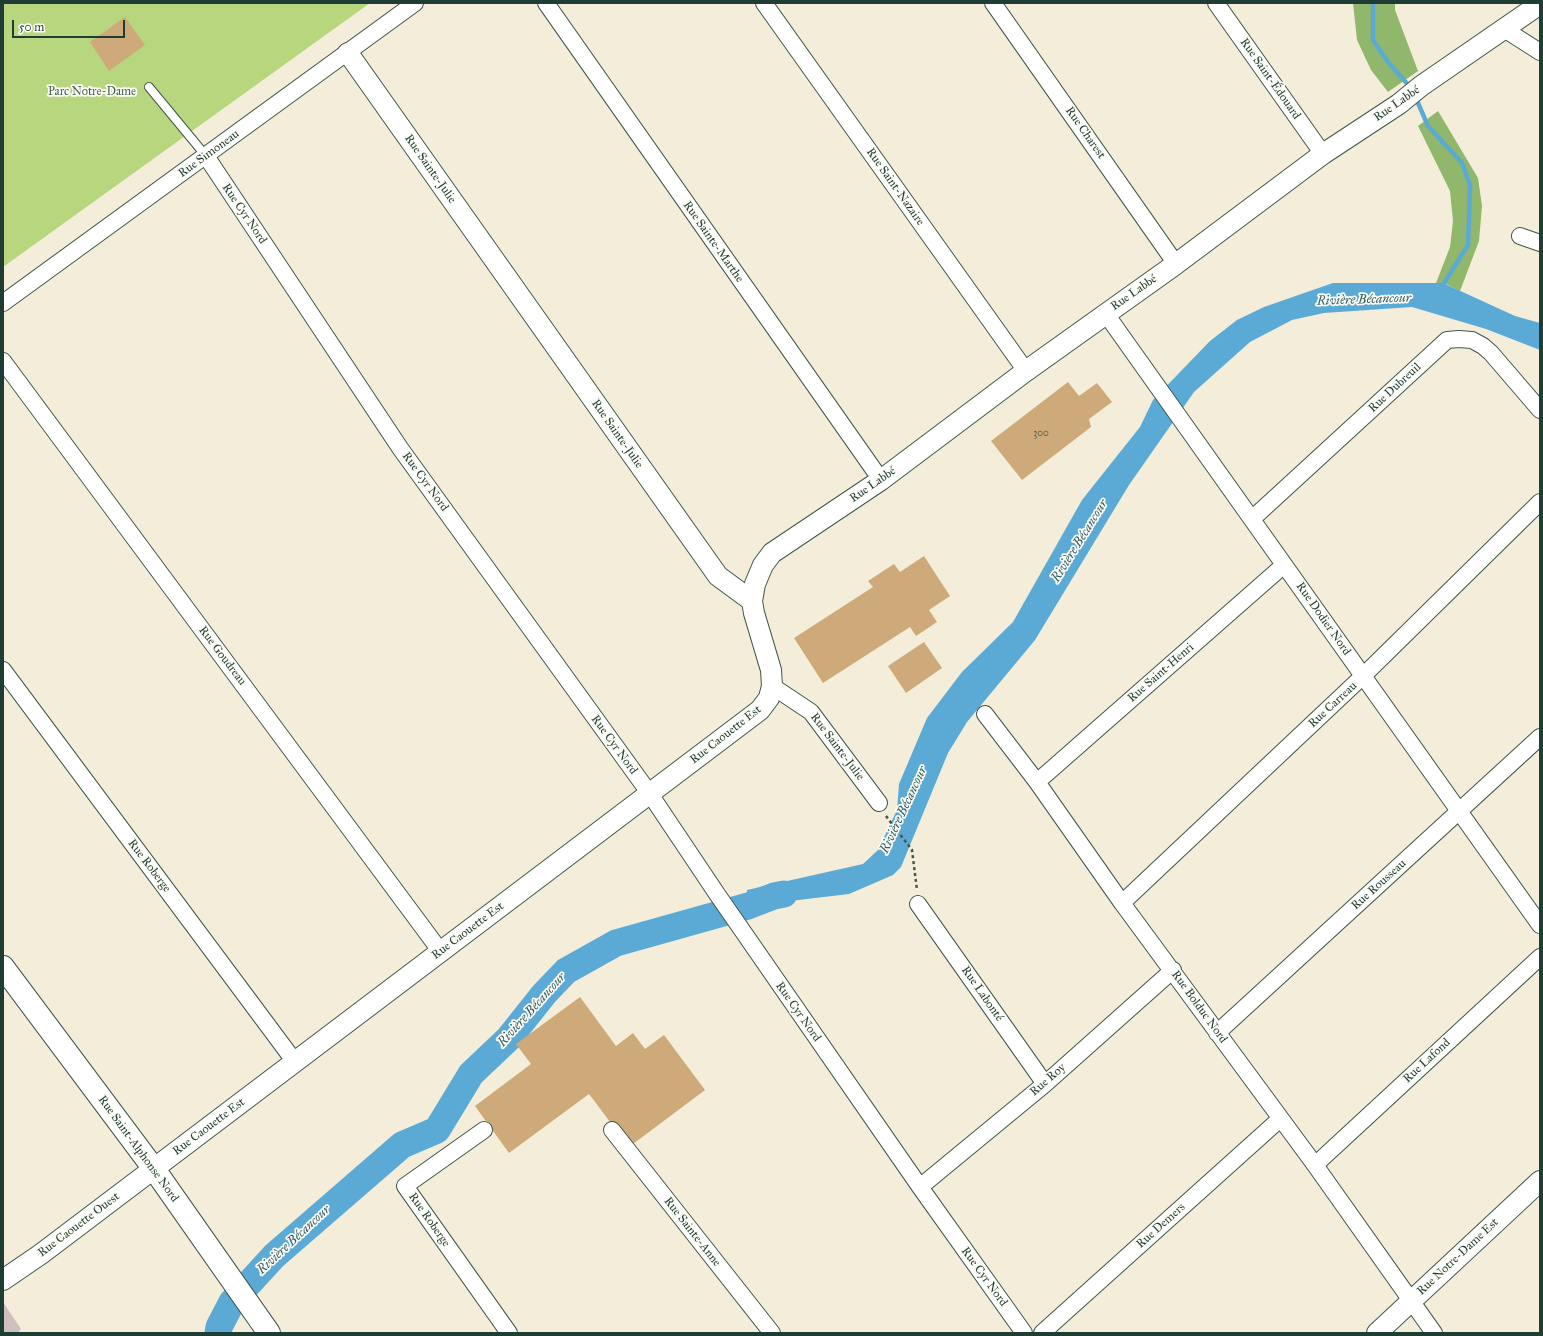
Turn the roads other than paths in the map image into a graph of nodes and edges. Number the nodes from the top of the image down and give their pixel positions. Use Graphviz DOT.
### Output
graph roads {
  1 [pos="415,3"];
  2 [pos="546,3"];
  3 [pos="764,3"];
  4 [pos="994,3"];
  5 [pos="1216,3"];
  6 [pos="1540,4"];
  7 [pos="1504,30"];
  8 [pos="1540,52"];
  9 [pos="348,53"];
  10 [pos="149,87"];
  11 [pos="1323,154"];
  12 [pos="206,156"];
  13 [pos="1520,236"];
  14 [pos="1540,243"];
  15 [pos="1176,264"];
  16 [pos="3,303"];
  17 [pos="1106,314"];
  18 [pos="3,361"];
  19 [pos="1026,371"];
  20 [pos="1540,410"];
  21 [pos="881,480"];
  22 [pos="1540,502"];
  23 [pos="1252,519"];
  24 [pos="1284,565"];
  25 [pos="752,601"];
  26 [pos="3,670"];
  27 [pos="1363,676"];
  28 [pos="772,686"];
  29 [pos="985,714"];
  30 [pos="1540,737"];
  31 [pos="1037,782"];
  32 [pos="650,794"];
  33 [pos="881,808"];
  34 [pos="1460,812"];
  35 [pos="1122,903"];
  36 [pos="918,904"];
  37 [pos="1540,925"];
  38 [pos="441,952"];
  39 [pos="1540,957"];
  40 [pos="3,967"];
  41 [pos="1173,970"];
  42 [pos="1217,1032"];
  43 [pos="295,1062"];
  44 [pos="1045,1084"];
  45 [pos="1280,1119"];
  46 [pos="484,1130"];
  47 [pos="612,1130"];
  48 [pos="1315,1165"];
  49 [pos="154,1169"];
  50 [pos="1540,1182"];
  51 [pos="920,1187"];
  52 [pos="3,1280"];
  53 [pos="1411,1302"];
  54 [pos="269,1333"];
  55 [pos="509,1333"];
  56 [pos="772,1333"];
  57 [pos="1024,1333"];
  58 [pos="1042,1333"];
  59 [pos="1377,1333"];
  60 [pos="1434,1333"];
  1 -- 9 [label="street, Rue Simoneau"];
  2 -- 21 [label="street, Rue Sainte-Marthe"];
  3 -- 19 [label="street, Rue Saint-Nazaire"];
  4 -- 15 [label="street, Rue Charest"];
  5 -- 11 [label="street, Rue Saint-Édouard"];
  6 -- 7 [label="street, Rue Labbé"];
  7 -- 8 [label="street"];
  7 -- 11 [label="street, Rue Labbé"];
  9 -- 12 [label="street, Rue Simoneau"];
  9 -- 25 [label="street, Rue Sainte-Julie"];
  10 -- 12 [label="lane"];
  11 -- 15 [label="street, Rue Labbé"];
  12 -- 16 [label="street, Rue Simoneau"];
  12 -- 32 [label="street, Rue Cyr Nord"];
  13 -- 14 [label="street"];
  15 -- 17 [label="street, Rue Labbé"];
  17 -- 19 [label="street, Rue Labbé"];
  17 -- 23 [label="street, Rue Dodier Nord"];
  18 -- 38 [label="street, Rue Goudreau"];
  19 -- 21 [label="street, Rue Labbé"];
  20 -- 23 [label="street, Rue Dubreuil"];
  21 -- 25 [label="street, Rue Labbé"];
  22 -- 27 [label="street, Rue Carreau"];
  23 -- 24 [label="street, Rue Dodier Nord"];
  24 -- 27 [label="street, Rue Dodier Nord"];
  24 -- 31 [label="street, Rue Saint-Henri"];
  25 -- 28 [label="street"];
  26 -- 43 [label="street, Rue Roberge"];
  27 -- 34 [label="street, Rue Dodier Nord"];
  27 -- 35 [label="street, Rue Carreau"];
  28 -- 32 [label="street, Rue Caouette Est"];
  28 -- 33 [label="street, Rue Sainte-Julie"];
  29 -- 31 [label="street, Rue Bolduc Nord"];
  30 -- 34 [label="street, Rue Rousseau"];
  31 -- 35 [label="street, Rue Bolduc Nord"];
  32 -- 38 [label="street, Rue Caouette Est"];
  32 -- 51 [label="street, Rue Cyr Nord"];
  34 -- 37 [label="street, Rue Dodier Nord"];
  34 -- 42 [label="street, Rue Rousseau"];
  35 -- 41 [label="street, Rue Bolduc Nord"];
  36 -- 44 [label="street, Rue Labonté"];
  38 -- 43 [label="street, Rue Caouette Est"];
  39 -- 48 [label="street, Rue Lafond"];
  40 -- 49 [label="main road, Rue Saint-Alphonse Nord"];
  41 -- 42 [label="street, Rue Bolduc Nord"];
  41 -- 44 [label="street, Rue Roy"];
  42 -- 45 [label="street, Rue Bolduc Nord"];
  43 -- 49 [label="street, Rue Caouette Est"];
  44 -- 51 [label="street, Rue Roy"];
  45 -- 48 [label="street, Rue Bolduc Nord"];
  45 -- 58 [label="street, Rue Demers"];
  46 -- 55 [label="street, Rue Roberge"];
  47 -- 56 [label="street, Rue Sainte-Anne"];
  48 -- 53 [label="street, Rue Bolduc Nord"];
  49 -- 52 [label="street, Rue Caouette Ouest"];
  49 -- 54 [label="main road, Rue Saint-Alphonse Nord"];
  50 -- 53 [label="street, Rue Notre-Dame Est"];
  51 -- 57 [label="street, Rue Cyr Nord"];
  53 -- 59 [label="street, Rue Notre-Dame Est"];
  53 -- 60 [label="street, Rue Bolduc Nord"];
}
